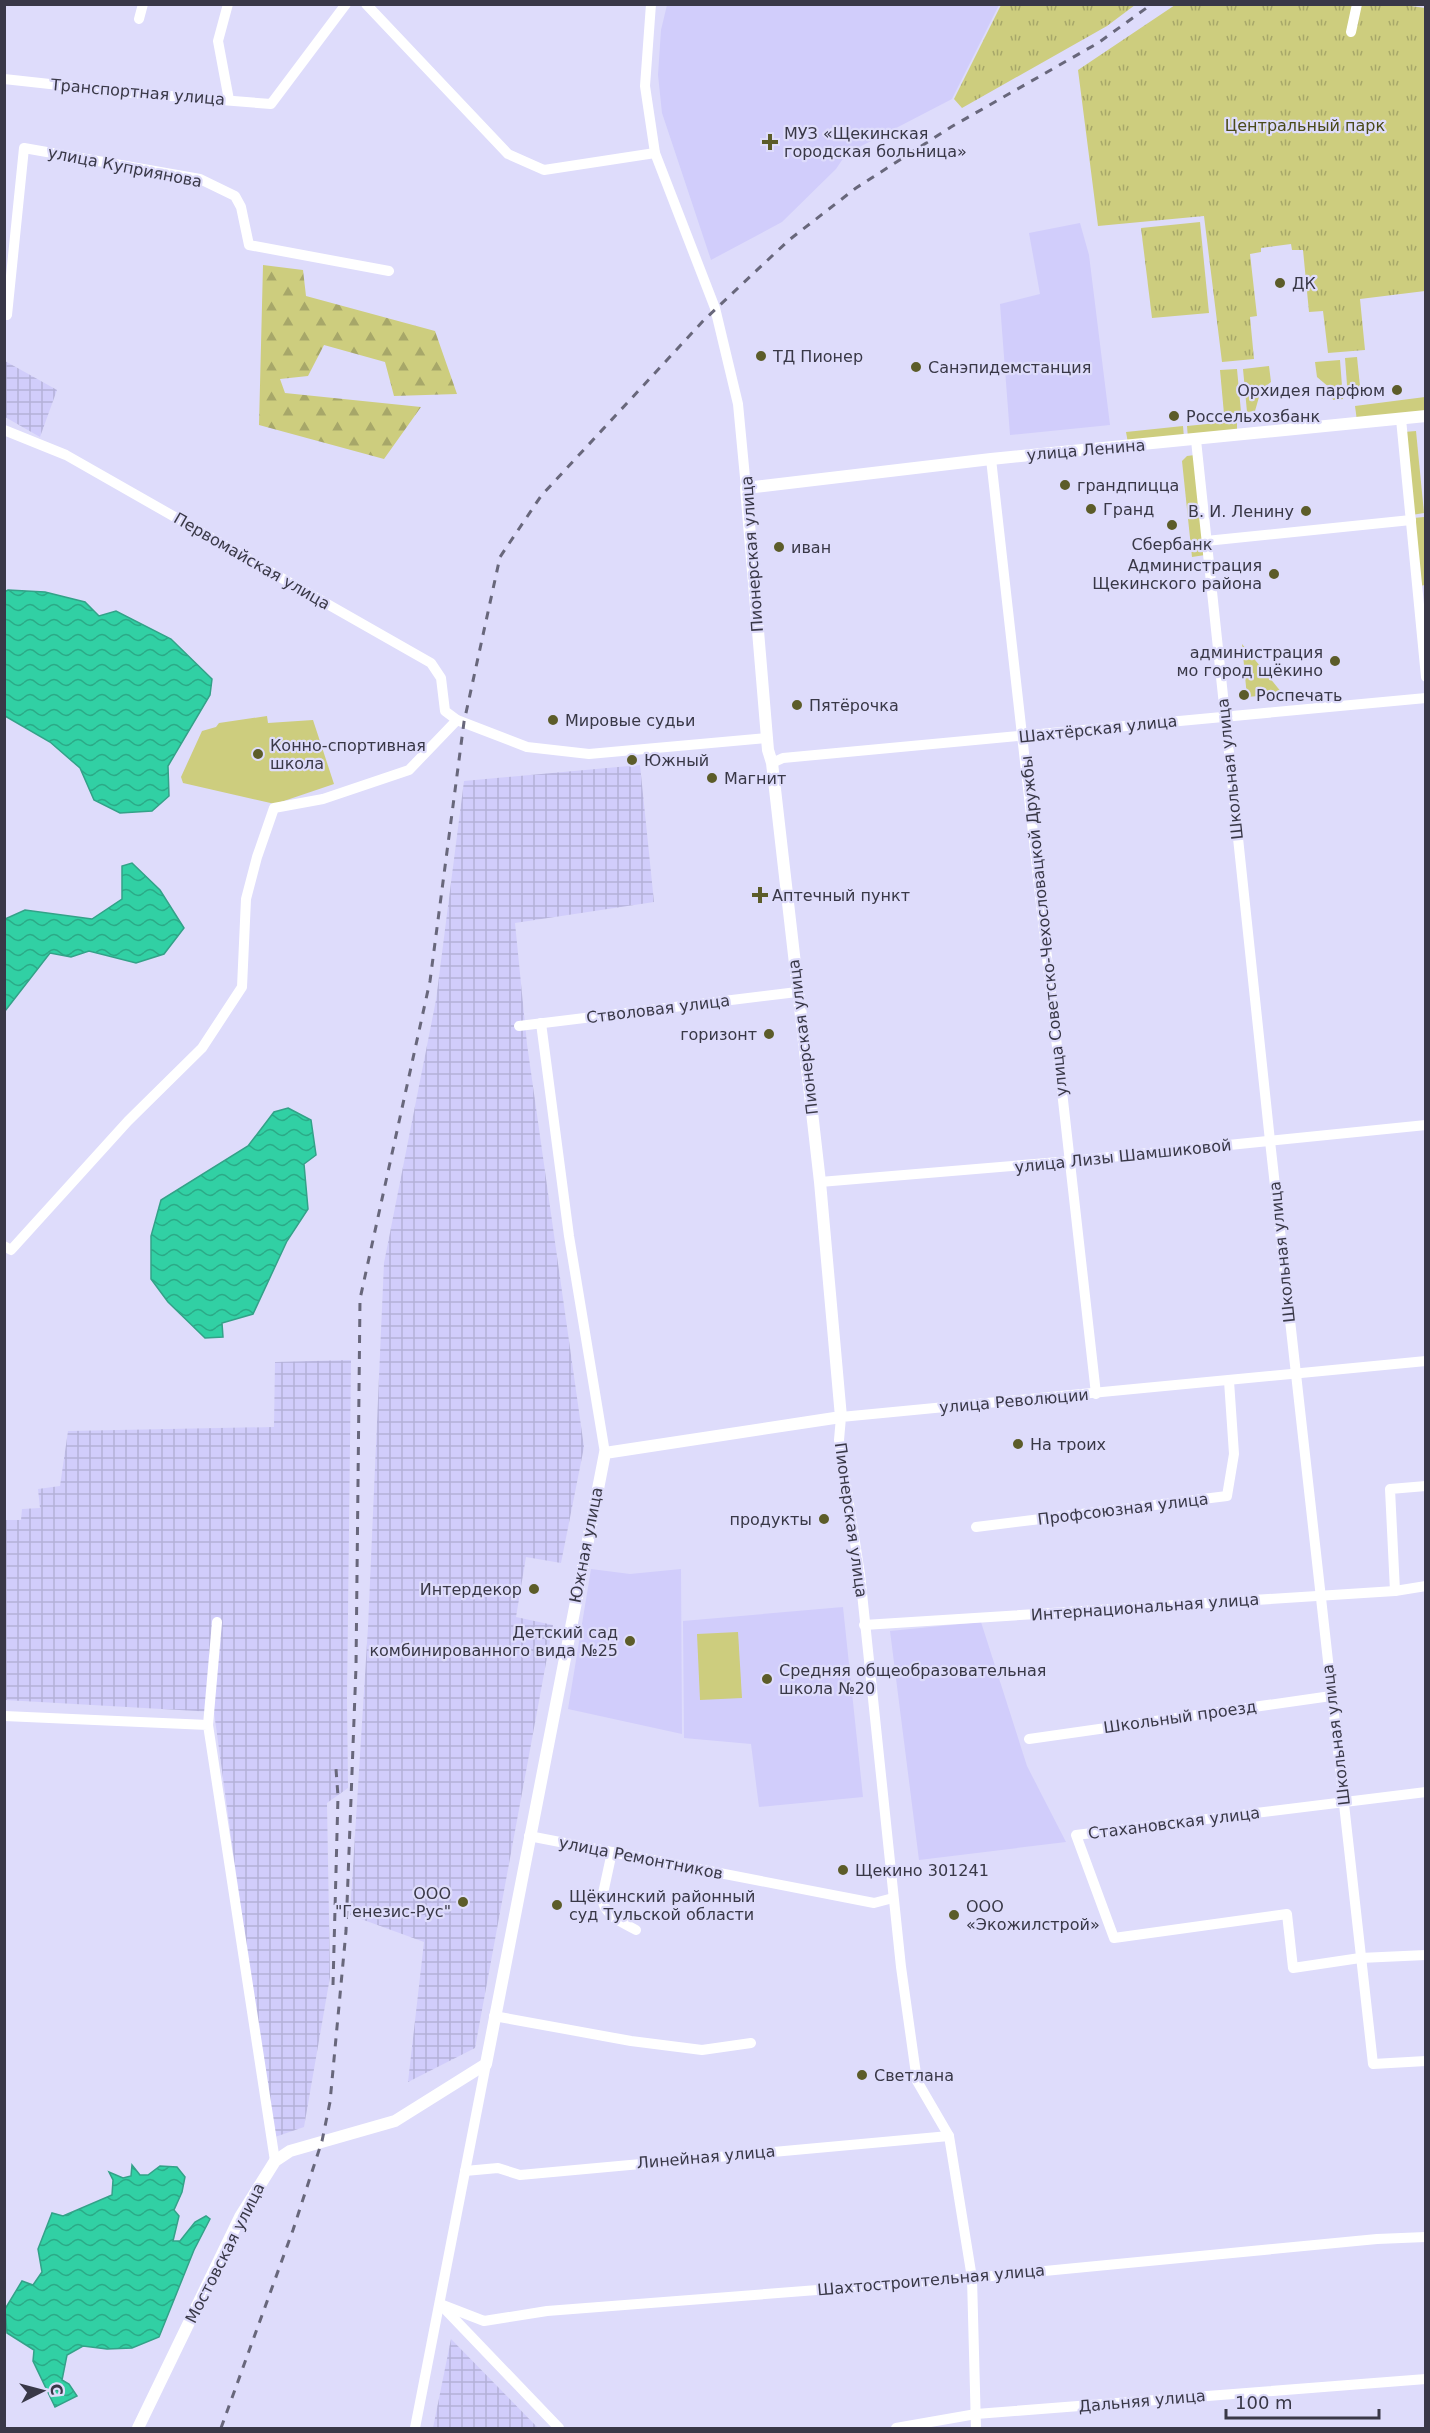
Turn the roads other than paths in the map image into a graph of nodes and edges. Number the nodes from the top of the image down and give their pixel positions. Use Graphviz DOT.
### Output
graph roads {
  1 [pos="142,4"];
  2 [pos="228,4"];
  3 [pos="346,4"];
  4 [pos="366,4"];
  5 [pos="651,4"];
  6 [pos="1357,4"];
  7 [pos="139,19"];
  8 [pos="1351,32"];
  9 [pos="4,79"];
  10 [pos="229,100"];
  11 [pos="655,153"];
  12 [pos="389,271"];
  13 [pos="4,314"];
  14 [pos="1425,416"];
  15 [pos="1401,419"];
  16 [pos="4,430"];
  17 [pos="1196,440"];
  18 [pos="991,459"];
  19 [pos="746,488"];
  20 [pos="1411,520"];
  21 [pos="1206,541"];
  22 [pos="1425,677"];
  23 [pos="1425,698"];
  24 [pos="1225,716"];
  25 [pos="461,721"];
  26 [pos="1023,737"];
  27 [pos="767,738"];
  28 [pos="772,763"];
  29 [pos="797,992"];
  30 [pos="541,1023"];
  31 [pos="519,1026"];
  32 [pos="1425,1125"];
  33 [pos="1270,1141"];
  34 [pos="1071,1161"];
  35 [pos="820,1182"];
  36 [pos="4,1246"];
  37 [pos="1425,1361"];
  38 [pos="1296,1375"];
  39 [pos="1229,1381"];
  40 [pos="1096,1394"];
  41 [pos="841,1417"];
  42 [pos="604,1453"];
  43 [pos="1425,1485"];
  44 [pos="976,1527"];
  45 [pos="1425,1586"];
  46 [pos="1395,1591"];
  47 [pos="1320,1596"];
  48 [pos="217,1622"];
  49 [pos="864,1625"];
  50 [pos="1331,1696"];
  51 [pos="4,1716"];
  52 [pos="208,1725"];
  53 [pos="1029,1739"];
  54 [pos="1425,1792"];
  55 [pos="1344,1801"];
  56 [pos="529,1836"];
  57 [pos="612,1852"];
  58 [pos="894,1898"];
  59 [pos="636,1930"];
  60 [pos="1425,1954"];
  61 [pos="1360,1958"];
  62 [pos="494,2016"];
  63 [pos="751,2043"];
  64 [pos="1425,2061"];
  65 [pos="486,2064"];
  66 [pos="949,2136"];
  67 [pos="274,2161"];
  68 [pos="465,2171"];
  69 [pos="1425,2237"];
  70 [pos="972,2278"];
  71 [pos="440,2304"];
  72 [pos="1425,2379"];
  73 [pos="976,2414"];
  74 [pos="138,2428"];
  75 [pos="415,2428"];
  76 [pos="560,2428"];
  77 [pos="896,2428"];
  78 [pos="976,2428"];
  1 -- 7 [label="street"];
  2 -- 10 [label="street"];
  3 -- 10 [label="street, Транспортная улица"];
  4 -- 11 [label="street"];
  5 -- 11 [label="street, Пионерская улица"];
  6 -- 8 [label="street"];
  9 -- 10 [label="street, Транспортная улица"];
  11 -- 19 [label="street, Пионерская улица"];
  12 -- 13 [label="street, улица Куприянова"];
  14 -- 15 [label="street, улица Ленина"];
  15 -- 17 [label="street, улица Ленина"];
  15 -- 20 [label="street"];
  16 -- 25 [label="street, Первомайская улица"];
  17 -- 18 [label="street, улица Ленина"];
  17 -- 21 [label="street, Школьная улица"];
  18 -- 19 [label="street, улица Ленина"];
  18 -- 26 [label="street, улица Советско-Чехословацкой Дружбы"];
  19 -- 27 [label="street, Пионерская улица"];
  20 -- 21 [label="street"];
  20 -- 22 [label="street"];
  21 -- 24 [label="street, Школьная улица"];
  23 -- 24 [label="street, Шахтёрская улица"];
  24 -- 26 [label="street, Шахтёрская улица"];
  24 -- 33 [label="street, Школьная улица"];
  25 -- 27 [label="street"];
  25 -- 36 [label="street"];
  26 -- 28 [label="street, Шахтёрская улица"];
  26 -- 34 [label="street, улица Советско-Чехословацкой Дружбы"];
  27 -- 28 [label="street, Пионерская улица"];
  28 -- 29 [label="street, Пионерская улица"];
  29 -- 30 [label="street, Стволовая улица"];
  29 -- 35 [label="street, Пионерская улица"];
  30 -- 31 [label="street, Стволовая улица"];
  30 -- 42 [label="street, Южная улица"];
  32 -- 33 [label="street, улица Лизы Шамшиковой"];
  33 -- 34 [label="street, улица Лизы Шамшиковой"];
  33 -- 38 [label="street, Школьная улица"];
  34 -- 35 [label="street, улица Лизы Шамшиковой"];
  34 -- 40 [label="street, улица Советско-Чехословацкой Дружбы"];
  35 -- 41 [label="street, Пионерская улица"];
  37 -- 38 [label="street, улица Революции"];
  38 -- 39 [label="street, улица Революции"];
  38 -- 47 [label="street, Школьная улица"];
  39 -- 40 [label="street, улица Революции"];
  39 -- 44 [label="street, Профсоюзная улица"];
  40 -- 41 [label="street, улица Революции"];
  41 -- 42 [label="street, улица Революции"];
  41 -- 49 [label="street, Пионерская улица"];
  42 -- 56 [label="street, Южная улица"];
  43 -- 46 [label="street"];
  45 -- 46 [label="street, Интернациональная улица"];
  46 -- 47 [label="street, Интернациональная улица"];
  47 -- 49 [label="street, Интернациональная улица"];
  47 -- 50 [label="street, Школьная улица"];
  48 -- 52 [label="street"];
  49 -- 58 [label="street, Пионерская улица"];
  50 -- 53 [label="street, Школьный проезд"];
  50 -- 55 [label="street, Школьная улица"];
  51 -- 52 [label="street"];
  52 -- 67 [label="street"];
  54 -- 55 [label="street, Стахановская улица"];
  55 -- 61 [label="street, Школьная улица"];
  55 -- 61 [label="street, Стахановская улица"];
  56 -- 57 [label="street, улица Ремонтников"];
  56 -- 62 [label="street, Южная улица"];
  57 -- 58 [label="street, улица Ремонтников"];
  57 -- 59 [label="street"];
  58 -- 66 [label="street, Пионерская улица"];
  60 -- 61 [label="street"];
  61 -- 64 [label="street, Школьная улица"];
  62 -- 63 [label="street"];
  62 -- 65 [label="street, Южная улица"];
  65 -- 67 [label="street"];
  65 -- 68 [label="street"];
  66 -- 68 [label="street, Линейная улица"];
  66 -- 70 [label="street"];
  67 -- 74 [label="street, Мостовская улица"];
  68 -- 71 [label="street"];
  69 -- 70 [label="street, Шахтостроительная улица"];
  70 -- 71 [label="street, Шахтостроительная улица"];
  70 -- 73 [label="street"];
  71 -- 75 [label="street"];
  71 -- 76 [label="street"];
  72 -- 73 [label="street, Дальняя улица"];
  73 -- 77 [label="street, Дальняя улица"];
  73 -- 78 [label="street"];
}
